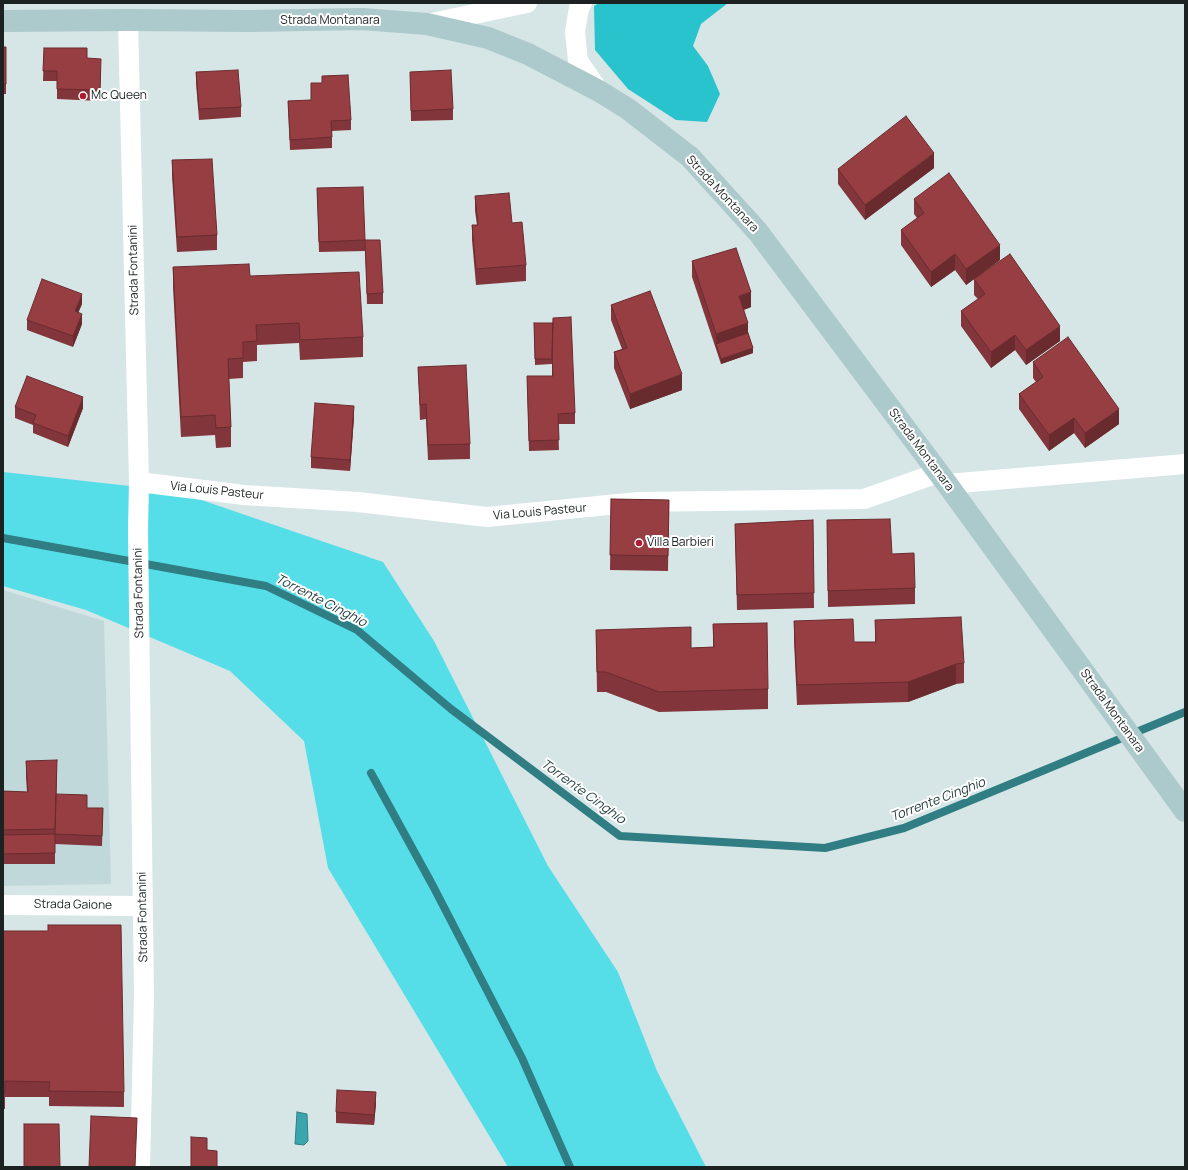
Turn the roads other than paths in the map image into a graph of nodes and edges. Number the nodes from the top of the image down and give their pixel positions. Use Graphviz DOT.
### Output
graph roads {
  1 [pos="527,3"];
  2 [pos="582,3"];
  3 [pos="128,20"];
  4 [pos="3,21"];
  5 [pos="427,24"];
  6 [pos="598,91"];
  7 [pos="1185,464"];
  8 [pos="942,478"];
  9 [pos="139,482"];
  10 [pos="1185,811"];
  11 [pos="3,905"];
  12 [pos="143,906"];
  13 [pos="140,1167"];
  1 -- 5 [label="street"];
  2 -- 6 [label="street"];
  3 -- 4 [label="main road, Strada Montanara"];
  3 -- 5 [label="main road, Strada Montanara"];
  3 -- 9 [label="street, Strada Fontanini"];
  5 -- 6 [label="main road, Strada Montanara"];
  6 -- 8 [label="main road, Strada Montanara"];
  7 -- 8 [label="street, Via Louis Pasteur"];
  8 -- 9 [label="street, Via Louis Pasteur"];
  8 -- 10 [label="main road, Strada Montanara"];
  9 -- 12 [label="street, Strada Fontanini"];
  11 -- 12 [label="street, Strada Gaione"];
  12 -- 13 [label="street, Strada Fontanini"];
}
